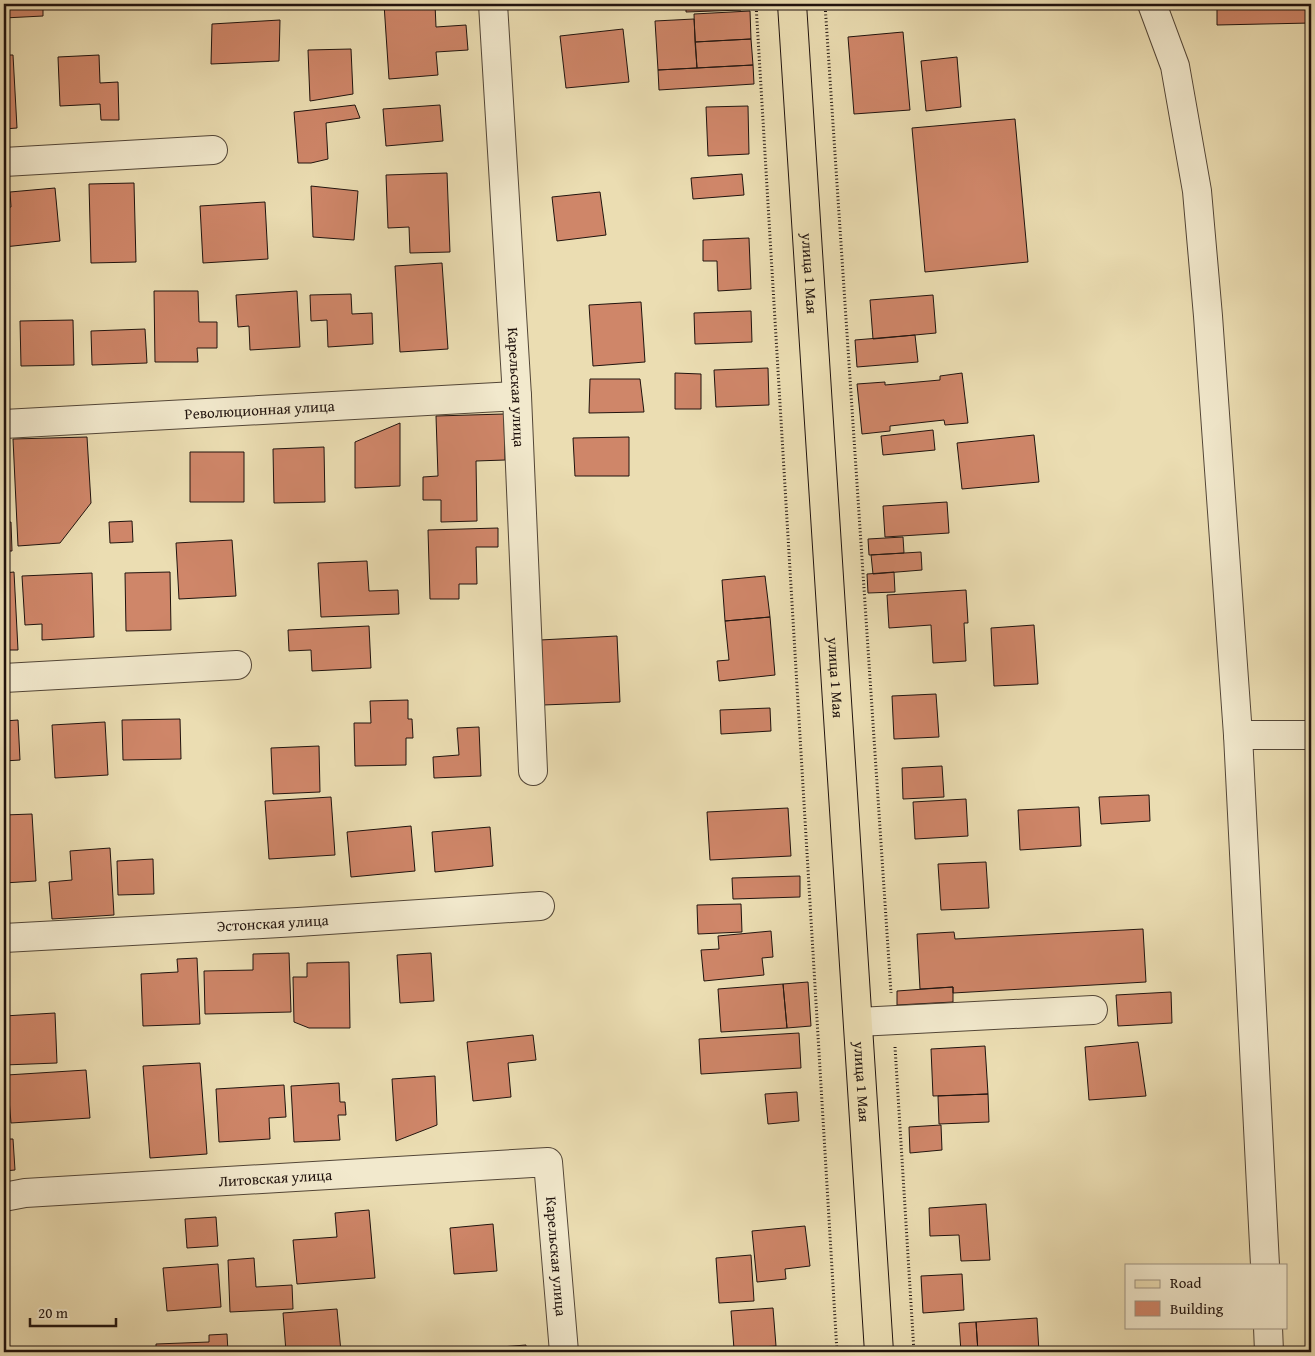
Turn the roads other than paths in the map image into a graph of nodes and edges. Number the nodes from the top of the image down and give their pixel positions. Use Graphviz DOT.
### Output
graph roads {
  1 [pos="493,4"];
  2 [pos="792,4"];
  3 [pos="1152,4"];
  4 [pos="213,150"];
  5 [pos="4,162"];
  6 [pos="517,396"];
  7 [pos="4,424"];
  8 [pos="237,665"];
  9 [pos="4,678"];
  10 [pos="1238,735"];
  11 [pos="1311,735"];
  12 [pos="533,771"];
  13 [pos="540,906"];
  14 [pos="4,938"];
  15 [pos="1093,1010"];
  16 [pos="858,1022"];
  17 [pos="548,1162"];
  18 [pos="4,1196"];
  19 [pos="1265,1264"];
  20 [pos="1268,1328"];
  21 [pos="564,1352"];
  22 [pos="879,1352"];
  23 [pos="1269,1352"];
  1 -- 6 [label="street, Карельская улица"];
  2 -- 16 [label="main road, улица 1 Мая"];
  3 -- 10 [label="street"];
  4 -- 5 [label="street"];
  6 -- 7 [label="street, Революционная улица"];
  6 -- 12 [label="street, Карельская улица"];
  8 -- 9 [label="street"];
  10 -- 11 [label="street"];
  10 -- 19 [label="street"];
  13 -- 14 [label="street, Эстонская улица"];
  15 -- 16 [label="street"];
  16 -- 22 [label="main road, улица 1 Мая"];
  17 -- 18 [label="street, Литовская улица"];
  17 -- 21 [label="street, Карельская улица"];
  20 -- 23 [label="street"];
}
